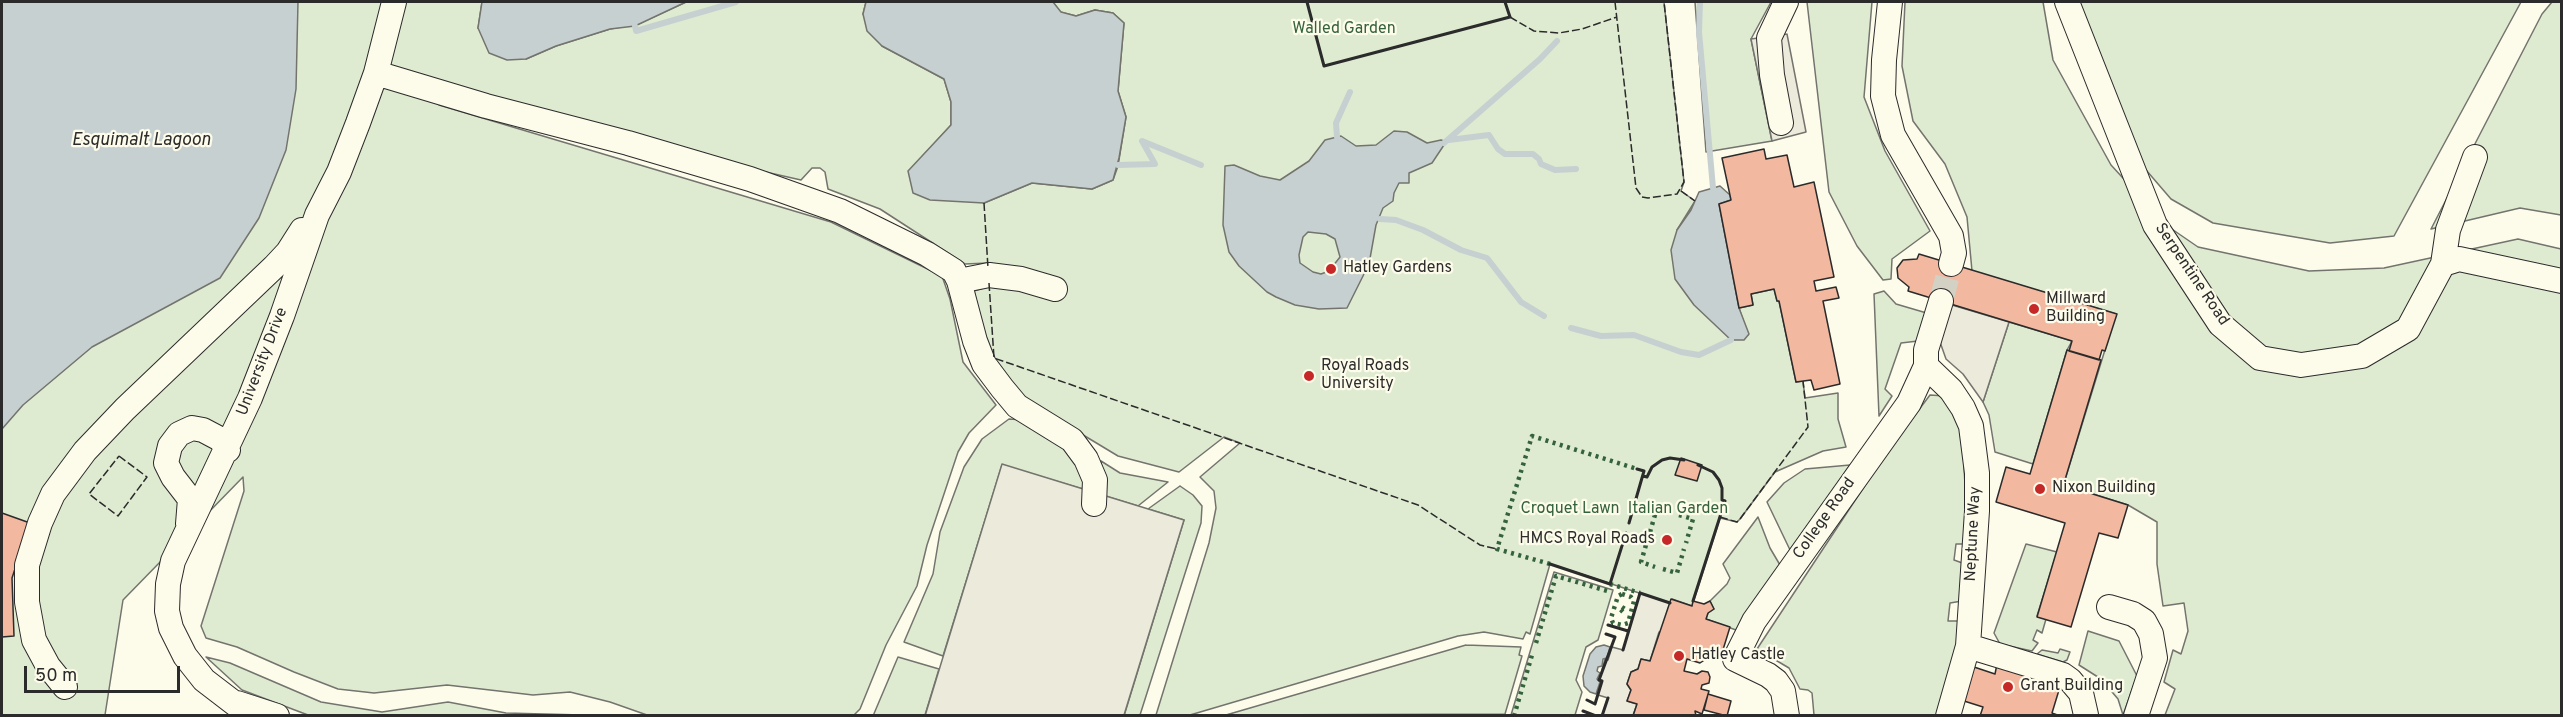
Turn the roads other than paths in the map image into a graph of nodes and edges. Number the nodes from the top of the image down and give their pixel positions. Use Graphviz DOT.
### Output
graph roads {
  1 [pos="394,2"];
  2 [pos="1786,2"];
  3 [pos="1890,2"];
  4 [pos="2067,2"];
  5 [pos="376,73"];
  6 [pos="1781,123"];
  7 [pos="2475,157"];
  8 [pos="339,172"];
  9 [pos="1951,264"];
  10 [pos="2443,264"];
  11 [pos="959,281"];
  12 [pos="2562,281"];
  13 [pos="1055,289"];
  14 [pos="1941,302"];
  15 [pos="1926,366"];
  16 [pos="228,450"];
  17 [pos="1094,504"];
  18 [pos="188,529"];
  19 [pos="2109,607"];
  20 [pos="1968,646"];
  21 [pos="65,687"];
  22 [pos="242,709"];
  23 [pos="277,716"];
  24 [pos="1787,716"];
  25 [pos="1948,716"];
  26 [pos="2086,716"];
  27 [pos="2136,716"];
  1 -- 5 [label="street, University Drive"];
  2 -- 6 [label="street"];
  3 -- 9 [label="street"];
  4 -- 10 [label="street, Serpentine Road"];
  5 -- 8 [label="street, University Drive"];
  5 -- 11 [label="street"];
  7 -- 10 [label="street, Serpentine Road"];
  8 -- 16 [label="street, University Drive"];
  8 -- 21 [label="street"];
  10 -- 12 [label="street"];
  11 -- 13 [label="street"];
  11 -- 17 [label="street"];
  14 -- 15 [label="street, College Road"];
  15 -- 20 [label="street, Neptune Way"];
  15 -- 24 [label="street, College Road"];
  16 -- 18 [label="street, University Drive"];
  16 -- 18 [label="street"];
  18 -- 22 [label="street, University Drive"];
  19 -- 27 [label="street"];
  20 -- 25 [label="street, Neptune Way"];
  20 -- 26 [label="street"];
  22 -- 23 [label="street, University Drive"];
}
